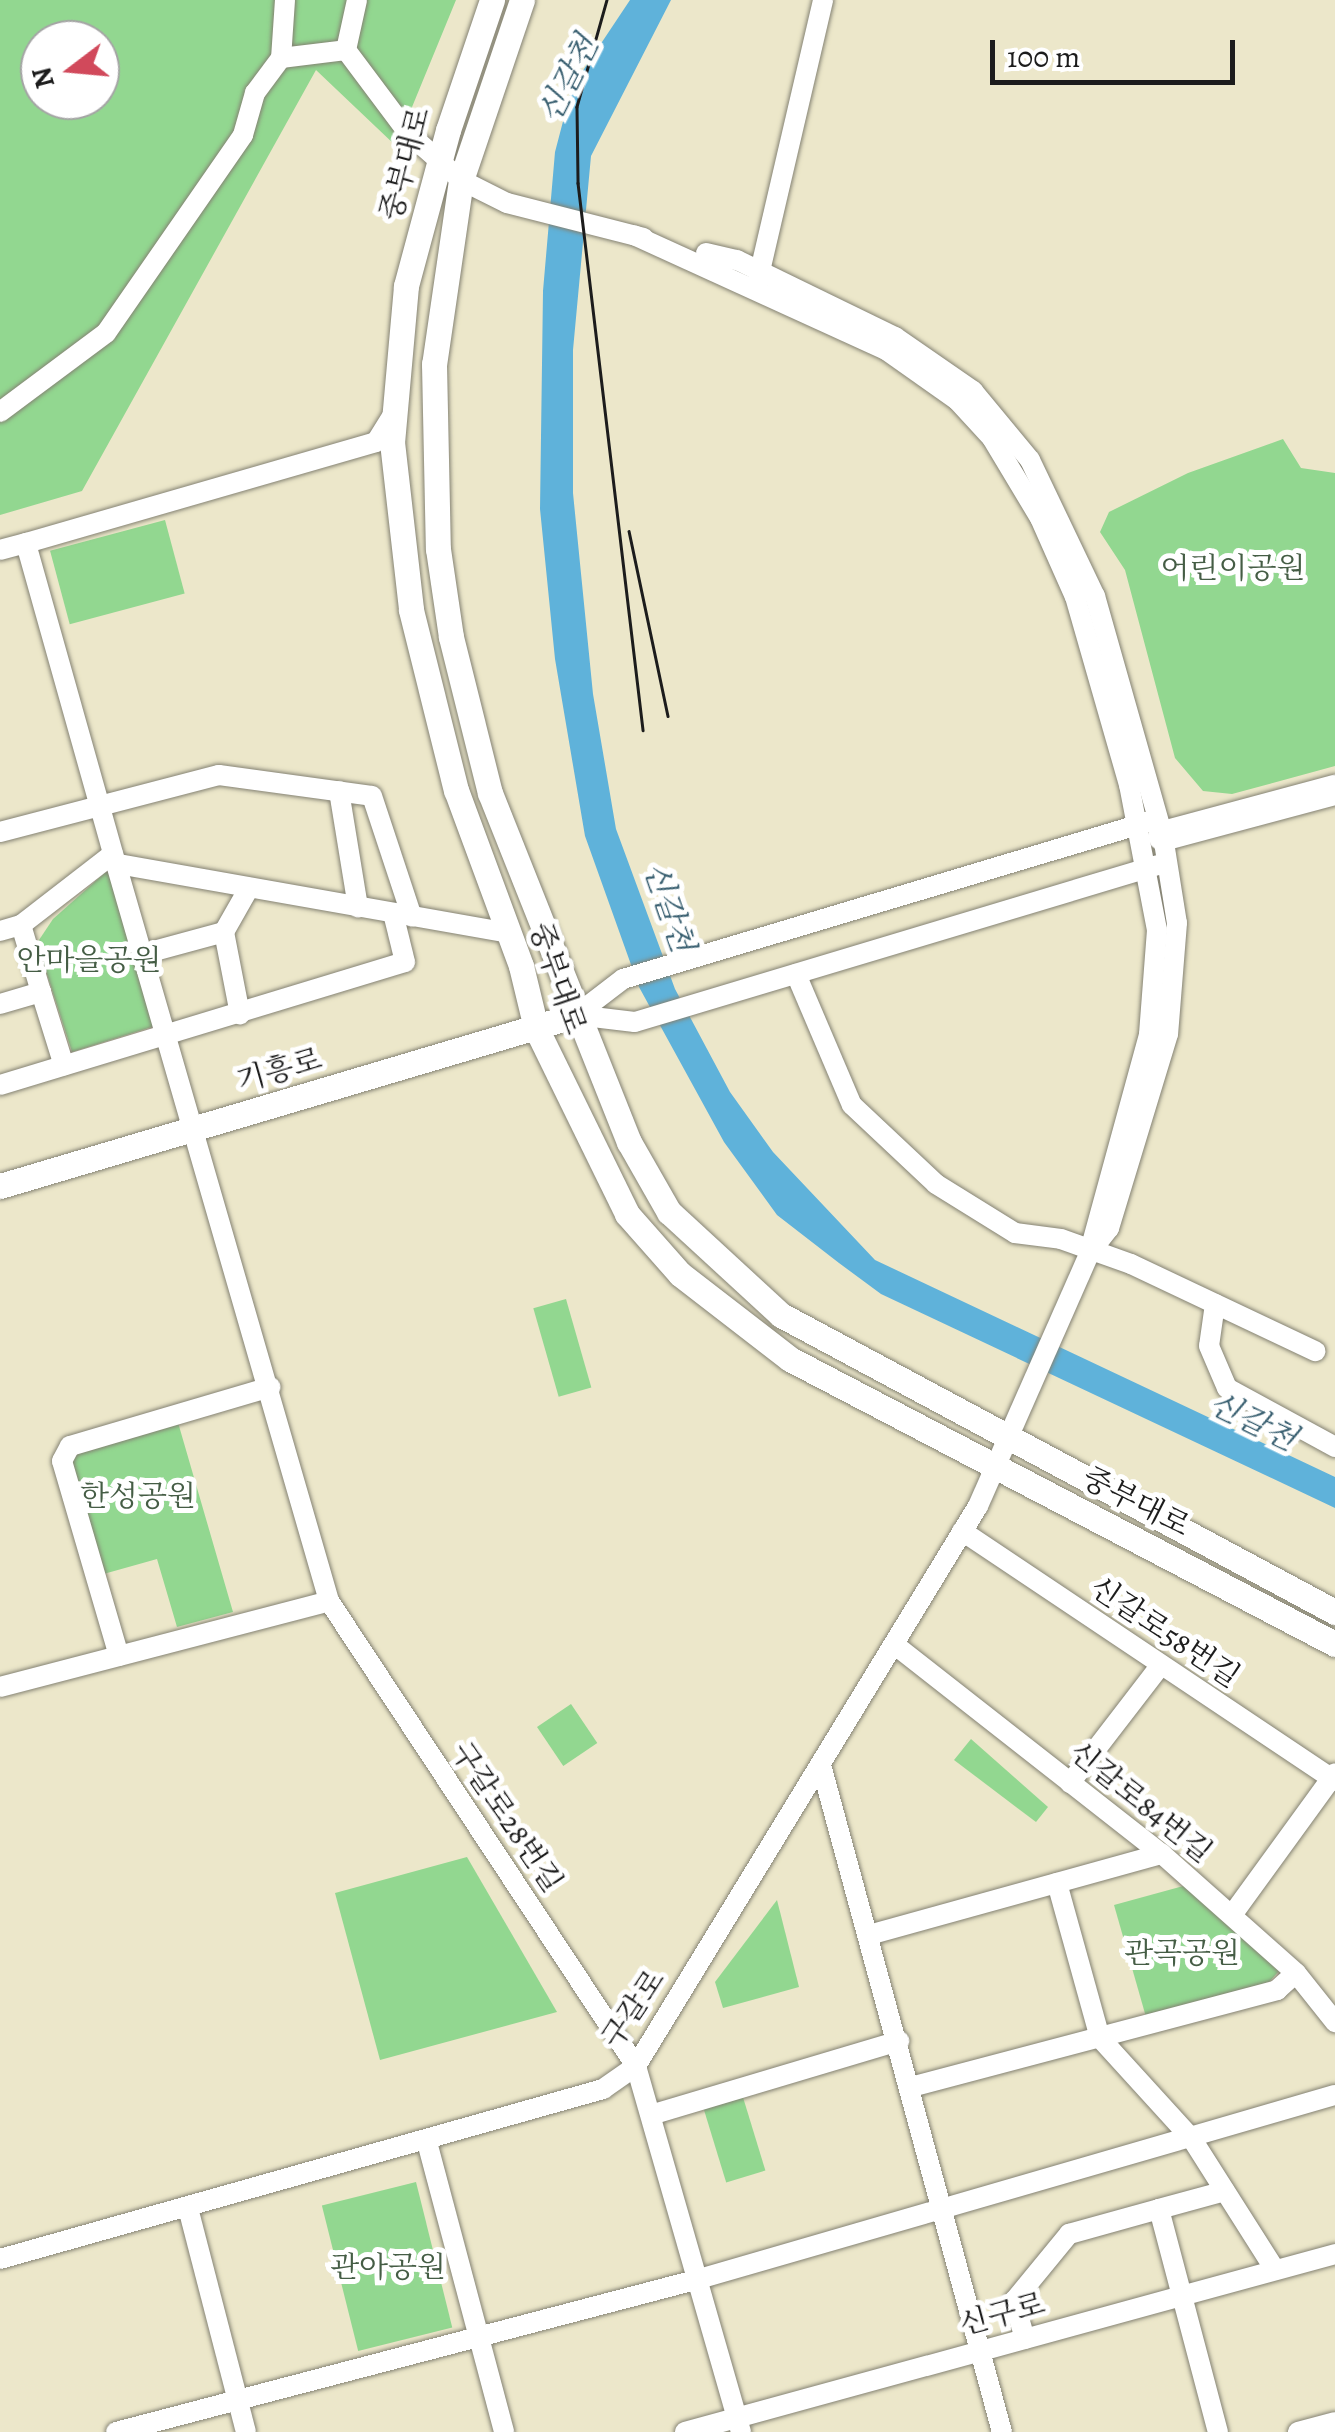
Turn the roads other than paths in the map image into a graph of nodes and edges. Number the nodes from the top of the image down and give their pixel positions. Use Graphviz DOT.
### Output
graph roads {
  1 [pos="285,0"];
  2 [pos="357,0"];
  3 [pos="492,0"];
  4 [pos="522,0"];
  5 [pos="823,0"];
  6 [pos="346,50"];
  7 [pos="281,58"];
  8 [pos="440,160"];
  9 [pos="461,180"];
  10 [pos="758,279"];
  11 [pos="394,411"];
  12 [pos="0,412"];
  13 [pos="376,442"];
  14 [pos="396,478"];
  15 [pos="26,543"];
  16 [pos="0,550"];
  17 [pos="1335,790"];
  18 [pos="339,791"];
  19 [pos="100,802"];
  20 [pos="1335,806"];
  21 [pos="0,832"];
  22 [pos="1158,844"];
  23 [pos="115,859"];
  24 [pos="249,888"];
  25 [pos="358,907"];
  26 [pos="402,915"];
  27 [pos="21,925"];
  28 [pos="0,931"];
  29 [pos="224,932"];
  30 [pos="508,933"];
  31 [pos="143,954"];
  32 [pos="796,974"];
  33 [pos="41,992"];
  34 [pos="0,1004"];
  35 [pos="240,1014"];
  36 [pos="576,1015"];
  37 [pos="536,1028"];
  38 [pos="168,1037"];
  39 [pos="64,1066"];
  40 [pos="0,1086"];
  41 [pos="196,1128"];
  42 [pos="0,1186"];
  43 [pos="1089,1254"];
  44 [pos="1215,1304"];
  45 [pos="1315,1352"];
  46 [pos="270,1387"];
  47 [pos="1009,1436"];
  48 [pos="1335,1447"];
  49 [pos="998,1469"];
  50 [pos="962,1531"];
  51 [pos="329,1601"];
  52 [pos="1335,1612"];
  53 [pos="1335,1644"];
  54 [pos="895,1645"];
  55 [pos="119,1656"];
  56 [pos="1160,1665"];
  57 [pos="0,1686"];
  58 [pos="821,1765"];
  59 [pos="1334,1778"];
  60 [pos="1070,1783"];
  61 [pos="1162,1854"];
  62 [pos="1058,1883"];
  63 [pos="1232,1915"];
  64 [pos="869,1935"];
  65 [pos="1296,1973"];
  66 [pos="1335,2022"];
  67 [pos="1100,2038"];
  68 [pos="899,2042"];
  69 [pos="636,2066"];
  70 [pos="911,2087"];
  71 [pos="1335,2096"];
  72 [pos="654,2114"];
  73 [pos="1192,2139"];
  74 [pos="427,2142"];
  75 [pos="1225,2191"];
  76 [pos="188,2208"];
  77 [pos="1159,2209"];
  78 [pos="944,2212"];
  79 [pos="1335,2254"];
  80 [pos="0,2259"];
  81 [pos="1275,2270"];
  82 [pos="699,2279"];
  83 [pos="1182,2296"];
  84 [pos="479,2337"];
  85 [pos="1025,2339"];
  86 [pos="981,2351"];
  87 [pos="237,2400"];
  88 [pos="1335,2422"];
  89 [pos="739,2425"];
  90 [pos="116,2432"];
  91 [pos="246,2432"];
  92 [pos="504,2432"];
  93 [pos="686,2432"];
  94 [pos="1002,2432"];
  95 [pos="1218,2432"];
  96 [pos="1298,2432"];
  1 -- 7 [label="street"];
  2 -- 6 [label="street"];
  3 -- 8 [label="main road, 중부대로"];
  4 -- 9 [label="main road, 중부대로"];
  5 -- 10 [label="street"];
  6 -- 7 [label="street"];
  6 -- 8 [label="street, 구갈로"];
  7 -- 12 [label="street"];
  8 -- 9 [label="street, 구갈로"];
  8 -- 11 [label="main road, 중부대로"];
  9 -- 10 [label="street, 구갈로"];
  9 -- 36 [label="main road, 중부대로"];
  10 -- 22 [label="street, 구갈로"];
  11 -- 13 [label="street"];
  11 -- 14 [label="main road, 중부대로"];
  13 -- 14 [label="street"];
  13 -- 15 [label="street"];
  14 -- 30 [label="main road, 중부대로"];
  15 -- 16 [label="street"];
  15 -- 19 [label="street, 구갈로28번길"];
  17 -- 22 [label="highway"];
  18 -- 19 [label="street"];
  18 -- 25 [label="street"];
  18 -- 26 [label="street"];
  19 -- 21 [label="street"];
  19 -- 23 [label="street, 구갈로28번길"];
  20 -- 22 [label="highway"];
  22 -- 32 [label="street"];
  22 -- 36 [label="street"];
  22 -- 43 [label="street, 구갈로"];
  23 -- 24 [label="street"];
  23 -- 27 [label="street"];
  23 -- 31 [label="street, 구갈로28번길"];
  24 -- 25 [label="street"];
  24 -- 29 [label="street"];
  25 -- 26 [label="street"];
  26 -- 30 [label="street"];
  26 -- 35 [label="street"];
  27 -- 28 [label="street"];
  27 -- 33 [label="street"];
  29 -- 31 [label="street"];
  29 -- 35 [label="street"];
  30 -- 37 [label="main road, 중부대로"];
  31 -- 38 [label="street, 구갈로28번길"];
  32 -- 36 [label="street"];
  32 -- 43 [label="street"];
  33 -- 34 [label="street"];
  33 -- 39 [label="street"];
  35 -- 38 [label="street"];
  36 -- 37 [label="main road, 기흥로"];
  36 -- 47 [label="main road, 중부대로"];
  37 -- 41 [label="main road, 기흥로"];
  37 -- 49 [label="main road, 중부대로"];
  38 -- 39 [label="street"];
  38 -- 41 [label="street, 구갈로28번길"];
  39 -- 40 [label="street"];
  41 -- 42 [label="main road, 기흥로"];
  41 -- 46 [label="street, 구갈로28번길"];
  43 -- 44 [label="street"];
  43 -- 47 [label="street, 구갈로"];
  44 -- 45 [label="street"];
  44 -- 48 [label="street"];
  46 -- 51 [label="street, 구갈로28번길"];
  46 -- 55 [label="street"];
  47 -- 49 [label="street, 구갈로"];
  47 -- 52 [label="main road, 중부대로"];
  49 -- 50 [label="street, 구갈로"];
  49 -- 53 [label="main road, 중부대로"];
  50 -- 54 [label="street, 구갈로"];
  50 -- 56 [label="street, 신갈로58번길"];
  51 -- 55 [label="street"];
  51 -- 69 [label="street, 구갈로28번길"];
  54 -- 58 [label="street, 구갈로"];
  54 -- 60 [label="street, 신갈로84번길"];
  55 -- 57 [label="street"];
  56 -- 59 [label="street, 신갈로58번길"];
  56 -- 60 [label="street"];
  58 -- 64 [label="street"];
  58 -- 69 [label="street, 구갈로"];
  59 -- 63 [label="street"];
  60 -- 61 [label="street, 신갈로84번길"];
  61 -- 62 [label="street"];
  61 -- 63 [label="street, 신갈로84번길"];
  62 -- 64 [label="street"];
  62 -- 67 [label="street"];
  63 -- 65 [label="street, 신갈로84번길"];
  64 -- 68 [label="street"];
  65 -- 66 [label="street, 신갈로84번길"];
  65 -- 67 [label="street"];
  67 -- 70 [label="street"];
  67 -- 73 [label="street"];
  68 -- 70 [label="street"];
  68 -- 72 [label="street"];
  69 -- 72 [label="street, 구갈로28번길"];
  69 -- 74 [label="street, 구갈로"];
  70 -- 78 [label="street"];
  71 -- 73 [label="street"];
  72 -- 82 [label="street, 구갈로28번길"];
  73 -- 75 [label="street"];
  73 -- 78 [label="street"];
  74 -- 76 [label="street, 구갈로"];
  74 -- 84 [label="street"];
  75 -- 77 [label="street"];
  75 -- 81 [label="street"];
  76 -- 80 [label="street, 구갈로"];
  76 -- 87 [label="street"];
  77 -- 83 [label="street"];
  77 -- 85 [label="street"];
  78 -- 82 [label="street"];
  78 -- 86 [label="street"];
  79 -- 81 [label="street, 신구로"];
  81 -- 83 [label="street, 신구로"];
  82 -- 84 [label="street"];
  82 -- 89 [label="street, 구갈로28번길"];
  83 -- 85 [label="street, 신구로"];
  83 -- 95 [label="street"];
  84 -- 87 [label="street"];
  84 -- 92 [label="street"];
  85 -- 86 [label="street, 신구로"];
  86 -- 89 [label="street, 신구로"];
  86 -- 94 [label="street"];
  87 -- 90 [label="street"];
  87 -- 91 [label="street"];
  88 -- 96 [label="street"];
  89 -- 93 [label="street, 신구로"];
}
